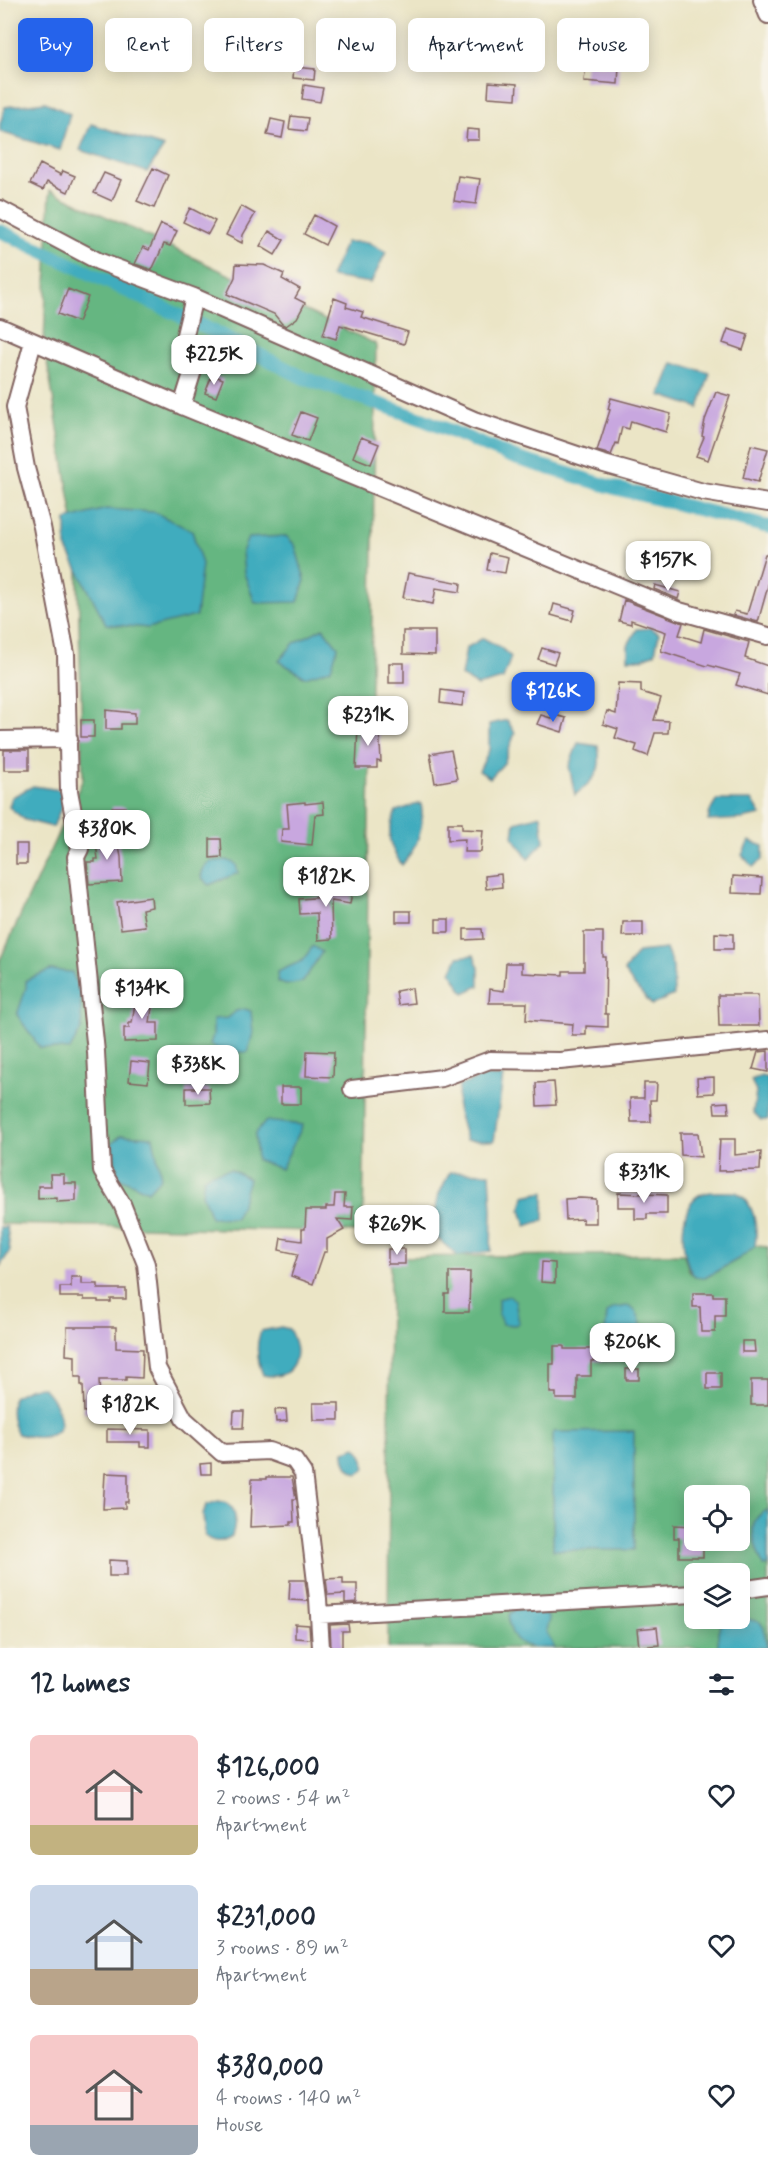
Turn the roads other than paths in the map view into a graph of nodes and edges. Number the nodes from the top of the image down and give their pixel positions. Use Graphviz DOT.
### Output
graph roads {
  1 [pos="762,0"];
  2 [pos="768,15"];
  3 [pos="0,209"];
  4 [pos="194,297"];
  5 [pos="0,327"];
  6 [pos="33,342"];
  7 [pos="182,406"];
  8 [pos="768,503"];
  9 [pos="768,636"];
  10 [pos="69,739"];
  11 [pos="0,740"];
  12 [pos="768,1040"];
  13 [pos="352,1089"];
  14 [pos="768,1586"];
  15 [pos="750,1589"];
  16 [pos="684,1595"];
  17 [pos="319,1615"];
  18 [pos="321,1648"];
  1 -- 2 [label="street"];
  3 -- 4 [label="street"];
  4 -- 7 [label="street"];
  4 -- 8 [label="street"];
  5 -- 6 [label="street"];
  6 -- 7 [label="street"];
  6 -- 10 [label="street"];
  7 -- 9 [label="street"];
  10 -- 11 [label="street"];
  10 -- 17 [label="street"];
  12 -- 13 [label="street"];
  14 -- 15 [label="street"];
  16 -- 17 [label="street"];
  17 -- 18 [label="street"];
}
